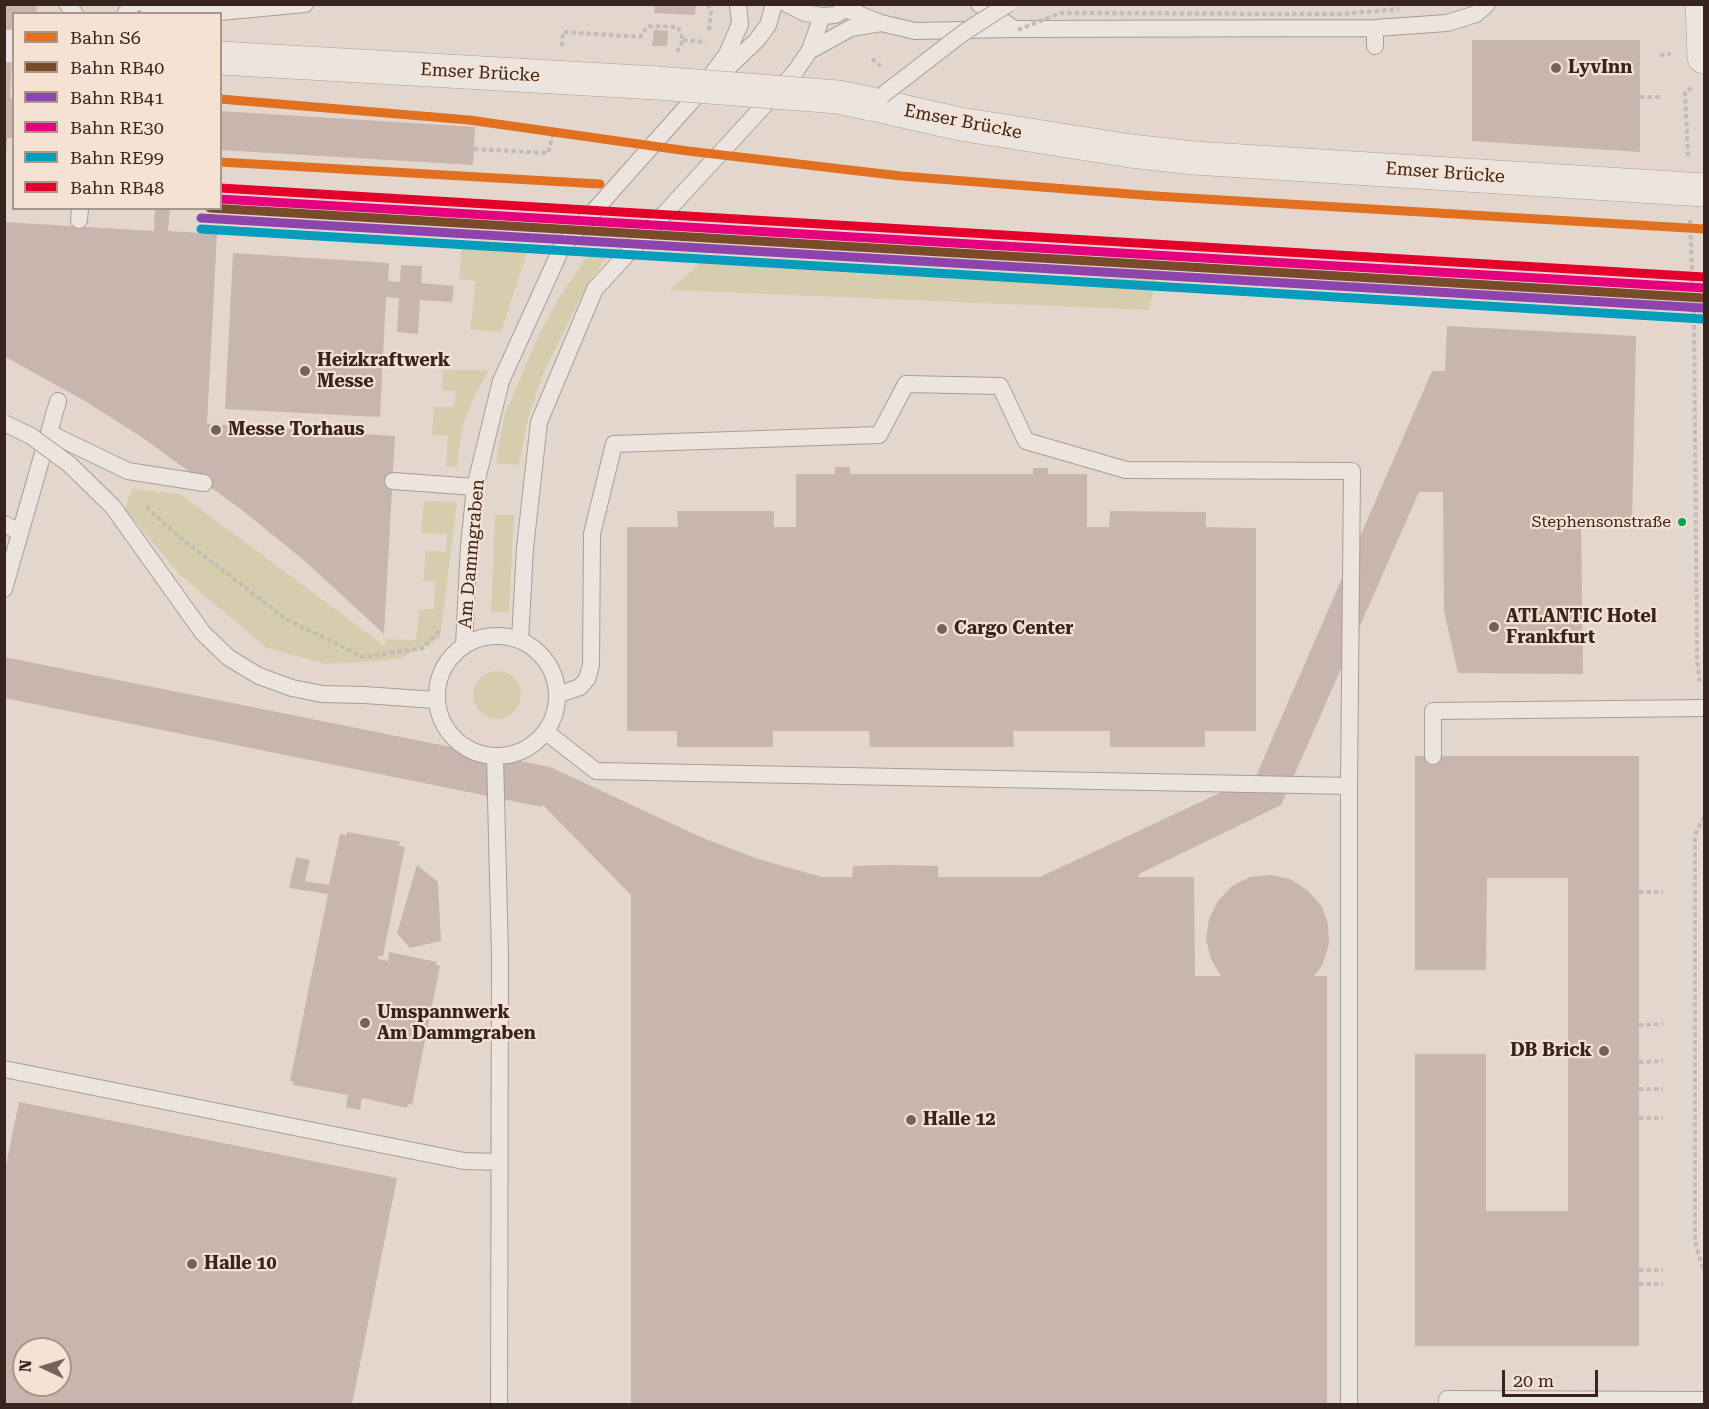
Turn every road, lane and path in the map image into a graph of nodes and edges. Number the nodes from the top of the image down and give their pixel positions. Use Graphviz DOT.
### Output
graph roads {
  1 [pos="144,4"];
  2 [pos="305,4"];
  3 [pos="708,4"];
  4 [pos="738,4"];
  5 [pos="774,4"];
  6 [pos="787,4"];
  7 [pos="979,4"];
  8 [pos="1008,4"];
  9 [pos="1487,4"];
  10 [pos="1702,4"];
  11 [pos="851,7"];
  12 [pos="1399,9"];
  13 [pos="196,12"];
  14 [pos="222,13"];
  15 [pos="822,16"];
  16 [pos="881,23"];
  17 [pos="1375,28"];
  18 [pos="1015,30"];
  19 [pos="706,42"];
  20 [pos="1375,46"];
  21 [pos="810,50"];
  22 [pos="700,51"];
  23 [pos="561,53"];
  24 [pos="222,58"];
  25 [pos="872,59"];
  26 [pos="880,64"];
  27 [pos="1700,72"];
  28 [pos="697,95"];
  29 [pos="1640,97"];
  30 [pos="1660,97"];
  31 [pos="871,104"];
  32 [pos="631,145"];
  33 [pos="474,149"];
  34 [pos="1688,161"];
  35 [pos="1697,204"];
  36 [pos="58,401"];
  37 [pos="4,423"];
  38 [pos="49,434"];
  39 [pos="393,481"];
  40 [pos="204,483"];
  41 [pos="475,487"];
  42 [pos="140,501"];
  43 [pos="4,524"];
  44 [pos="20,532"];
  45 [pos="4,589"];
  46 [pos="441,629"];
  47 [pos="520,640"];
  48 [pos="464,645"];
  49 [pos="557,695"];
  50 [pos="436,700"];
  51 [pos="1704,708"];
  52 [pos="546,732"];
  53 [pos="1433,756"];
  54 [pos="495,757"];
  55 [pos="1349,786"];
  56 [pos="1704,818"];
  57 [pos="1639,892"];
  58 [pos="1663,892"];
  59 [pos="1663,1024"];
  60 [pos="1639,1025"];
  61 [pos="1663,1061"];
  62 [pos="1639,1062"];
  63 [pos="4,1069"];
  64 [pos="1639,1089"];
  65 [pos="1663,1089"];
  66 [pos="1639,1118"];
  67 [pos="1663,1118"];
  68 [pos="499,1162"];
  69 [pos="1639,1270"];
  70 [pos="1663,1270"];
  71 [pos="1704,1272"];
  72 [pos="1639,1284"];
  73 [pos="1663,1284"];
  74 [pos="1704,1400"];
  75 [pos="499,1404"];
  76 [pos="1349,1404"];
  77 [pos="1447,1404"];
  1 -- 13 [label="lane"];
  2 -- 14 [label="lane"];
  3 -- 19 [label="path"];
  4 -- 28 [label="lane, Am Dammgraben"];
  5 -- 28 [label="lane"];
  6 -- 15 [label="lane"];
  7 -- 18 [label="lane"];
  8 -- 31 [label="lane, bridge"];
  9 -- 17 [label="lane"];
  10 -- 27 [label="street"];
  11 -- 15 [label="lane"];
  11 -- 16 [label="lane"];
  12 -- 18 [label="path, bridge"];
  15 -- 21 [label="lane"];
  16 -- 18 [label="lane"];
  16 -- 21 [label="lane"];
  17 -- 18 [label="lane"];
  17 -- 20 [label="lane"];
  19 -- 22 [label="path"];
  19 -- 23 [label="path"];
  21 -- 47 [label="lane"];
  24 -- 31 [label="street, Emser Brücke, bridge"];
  25 -- 26 [label="path"];
  27 -- 34 [label="path"];
  28 -- 41 [label="lane, Am Dammgraben"];
  29 -- 30 [label="path"];
  31 -- 35 [label="street, Emser Brücke, bridge"];
  32 -- 33 [label="path"];
  35 -- 51 [label="path"];
  36 -- 38 [label="lane"];
  37 -- 50 [label="lane, bridge"];
  38 -- 40 [label="lane"];
  38 -- 44 [label="lane"];
  39 -- 41 [label="lane"];
  41 -- 48 [label="lane, Am Dammgraben"];
  42 -- 46 [label="path"];
  43 -- 44 [label="lane"];
  44 -- 45 [label="lane"];
  47 -- 48 [label="lane"];
  47 -- 49 [label="lane"];
  48 -- 50 [label="lane"];
  49 -- 52 [label="lane"];
  49 -- 55 [label="lane"];
  50 -- 54 [label="lane"];
  51 -- 53 [label="lane"];
  52 -- 54 [label="lane"];
  52 -- 55 [label="lane"];
  54 -- 68 [label="lane"];
  55 -- 76 [label="lane"];
  56 -- 71 [label="path"];
  57 -- 58 [label="path"];
  59 -- 60 [label="path"];
  61 -- 62 [label="path"];
  63 -- 68 [label="lane"];
  64 -- 65 [label="path"];
  66 -- 67 [label="path"];
  68 -- 75 [label="lane"];
  69 -- 70 [label="path"];
  72 -- 73 [label="path"];
  74 -- 77 [label="lane"];
}
